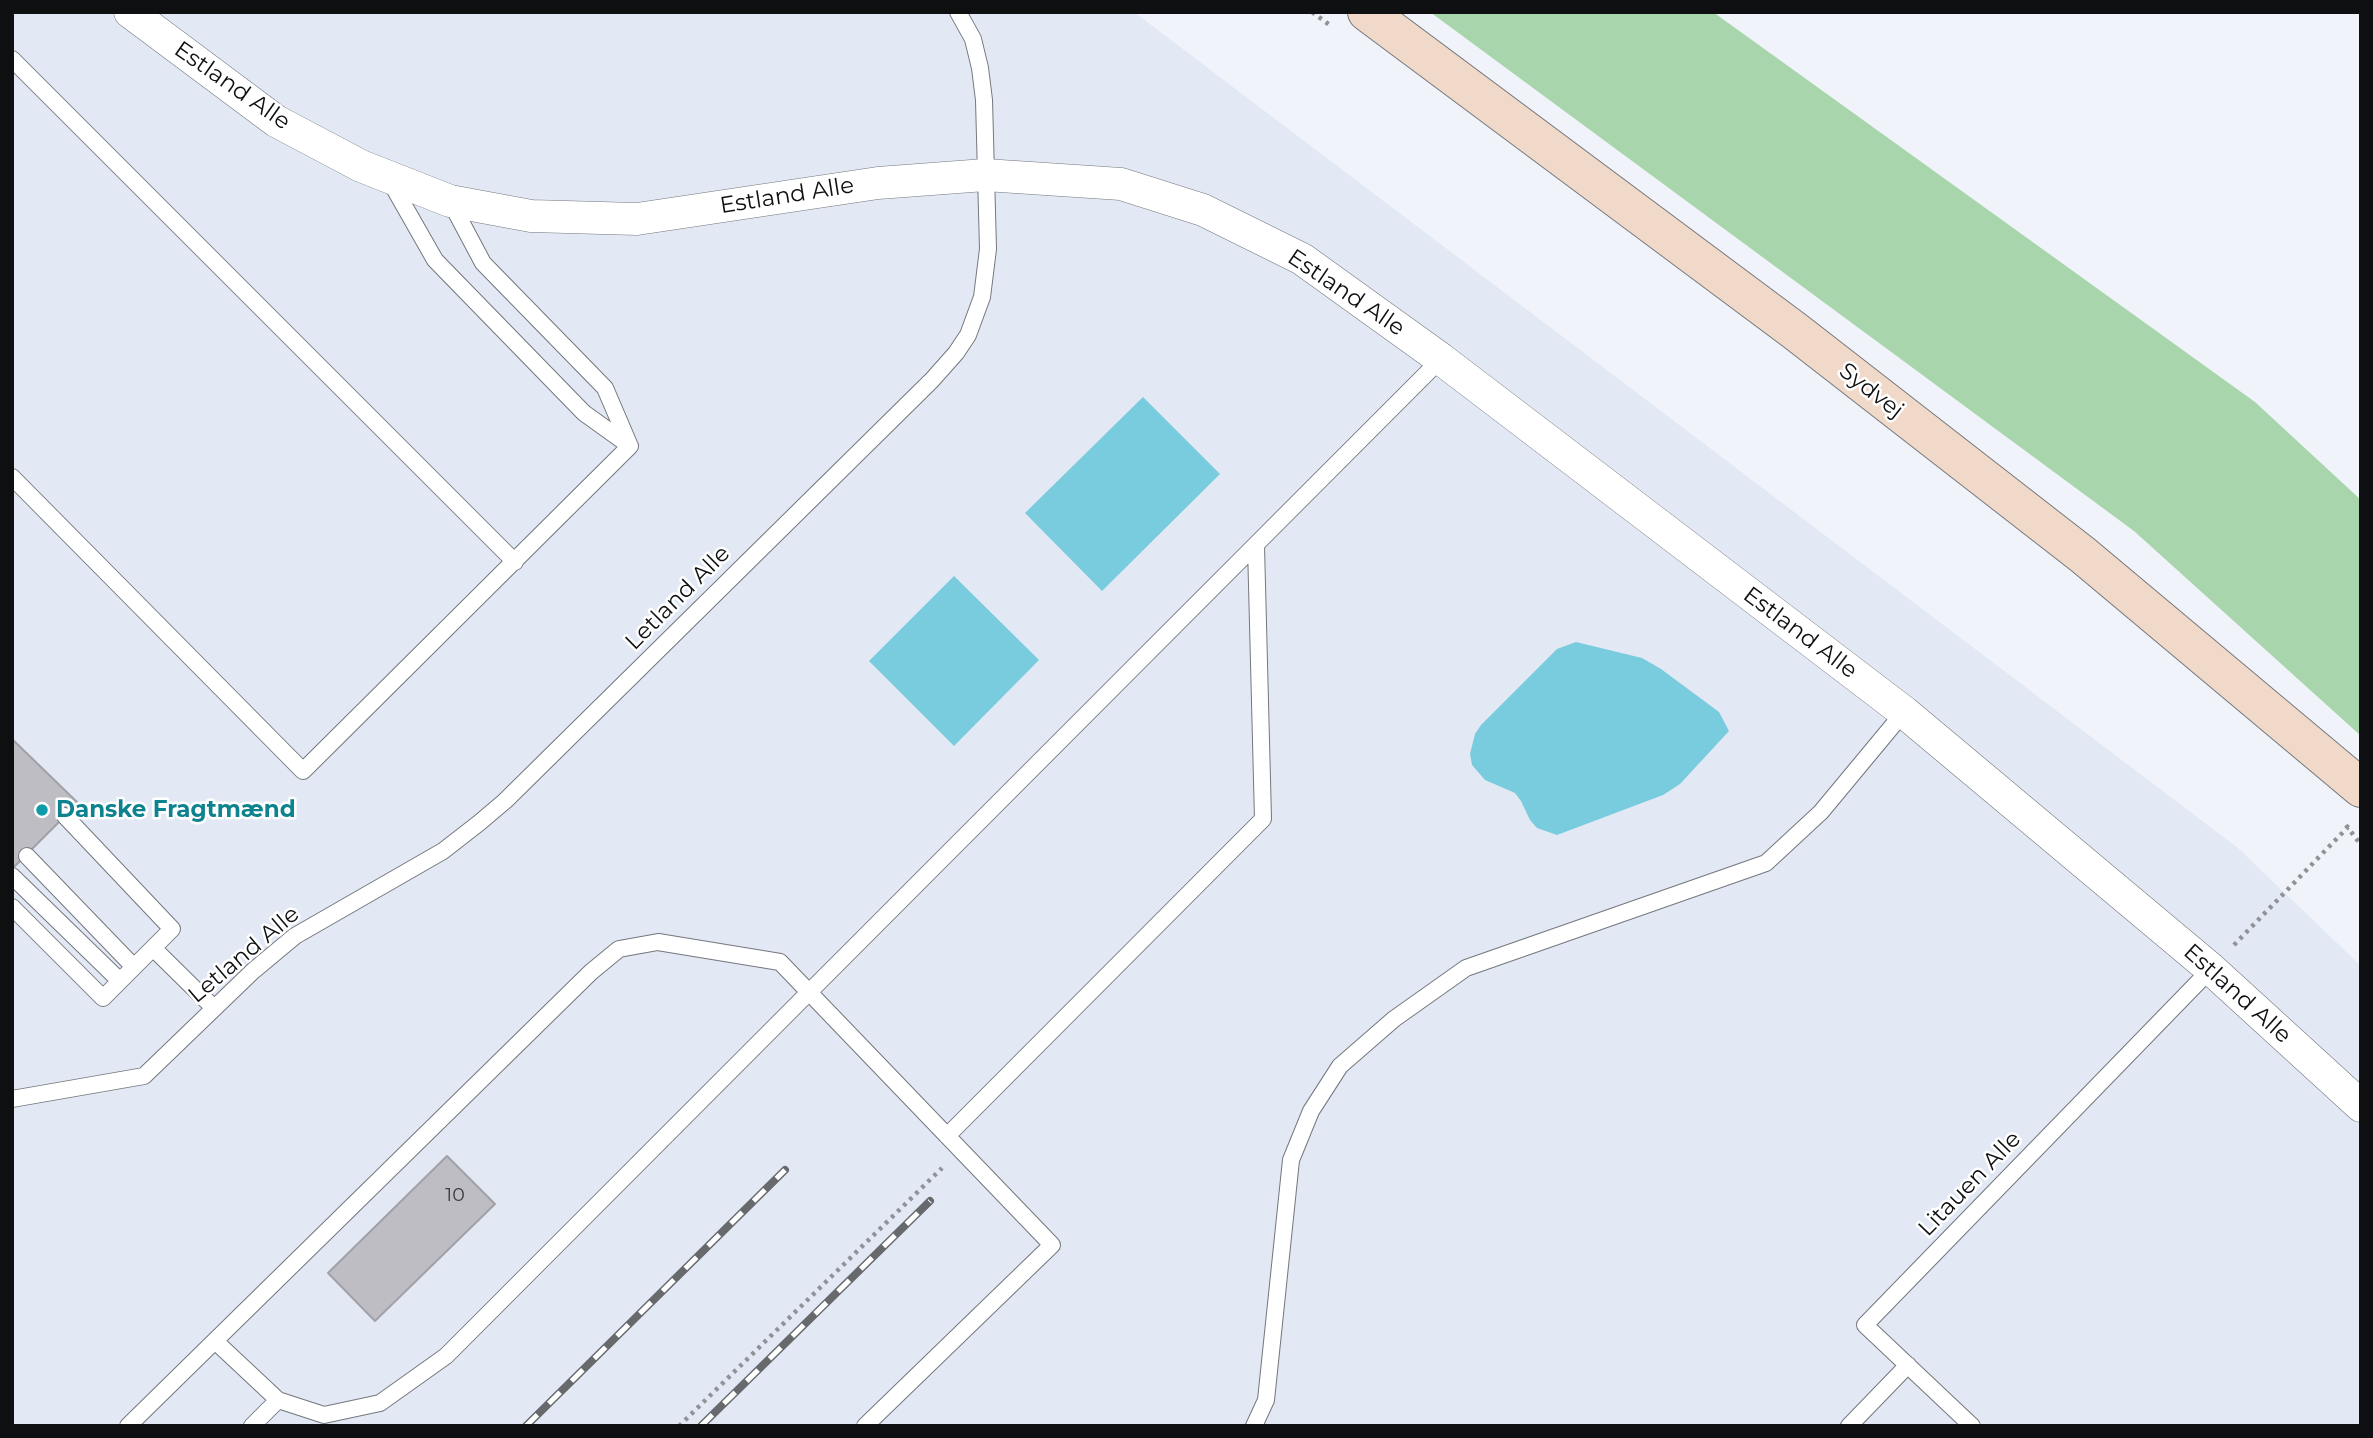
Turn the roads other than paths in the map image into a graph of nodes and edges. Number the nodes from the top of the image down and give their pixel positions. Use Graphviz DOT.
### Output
graph roads {
  1 [pos="131,12"];
  2 [pos="958,12"];
  3 [pos="1367,12"];
  4 [pos="12,59"];
  5 [pos="985,176"];
  6 [pos="388,177"];
  7 [pos="450,201"];
  8 [pos="1441,359"];
  9 [pos="630,446"];
  10 [pos="12,477"];
  11 [pos="1256,546"];
  12 [pos="514,562"];
  13 [pos="1904,712"];
  14 [pos="2361,788"];
  15 [pos="65,816"];
  16 [pos="27,856"];
  17 [pos="12,876"];
  18 [pos="12,907"];
  19 [pos="153,948"];
  20 [pos="134,967"];
  21 [pos="2211,969"];
  22 [pos="120,981"];
  23 [pos="810,993"];
  24 [pos="214,1008"];
  25 [pos="12,1099"];
  26 [pos="2361,1107"];
  27 [pos="947,1136"];
  28 [pos="215,1341"];
  29 [pos="1908,1365"];
  30 [pos="278,1400"];
  31 [pos="325,1421"];
  32 [pos="128,1426"];
  33 [pos="252,1426"];
  34 [pos="865,1426"];
  35 [pos="1254,1426"];
  36 [pos="1849,1426"];
  37 [pos="1972,1426"];
  1 -- 6 [label="street, Estland Alle"];
  2 -- 5 [label="lane, Letland Alle"];
  3 -- 14 [label="main road, Sydvej"];
  4 -- 12 [label="lane"];
  5 -- 7 [label="street, Estland Alle"];
  5 -- 8 [label="street, Estland Alle"];
  5 -- 24 [label="lane, Letland Alle"];
  6 -- 7 [label="street, Estland Alle"];
  6 -- 9 [label="lane"];
  7 -- 9 [label="lane"];
  8 -- 11 [label="lane"];
  8 -- 13 [label="street, Estland Alle"];
  9 -- 12 [label="lane"];
  10 -- 12 [label="lane"];
  11 -- 23 [label="lane"];
  11 -- 27 [label="lane"];
  13 -- 21 [label="street, Estland Alle"];
  13 -- 35 [label="lane"];
  15 -- 19 [label="lane"];
  16 -- 20 [label="lane"];
  17 -- 22 [label="lane"];
  18 -- 22 [label="lane"];
  19 -- 20 [label="lane"];
  19 -- 24 [label="lane"];
  20 -- 22 [label="lane"];
  21 -- 26 [label="street, Estland Alle"];
  21 -- 29 [label="lane, Litauen Alle"];
  23 -- 27 [label="lane"];
  23 -- 28 [label="lane"];
  23 -- 31 [label="lane"];
  24 -- 25 [label="lane, Letland Alle"];
  27 -- 34 [label="lane"];
  28 -- 30 [label="lane"];
  28 -- 32 [label="lane"];
  29 -- 36 [label="lane"];
  29 -- 37 [label="lane, Litauen Alle"];
  30 -- 31 [label="lane"];
  30 -- 33 [label="lane"];
}
